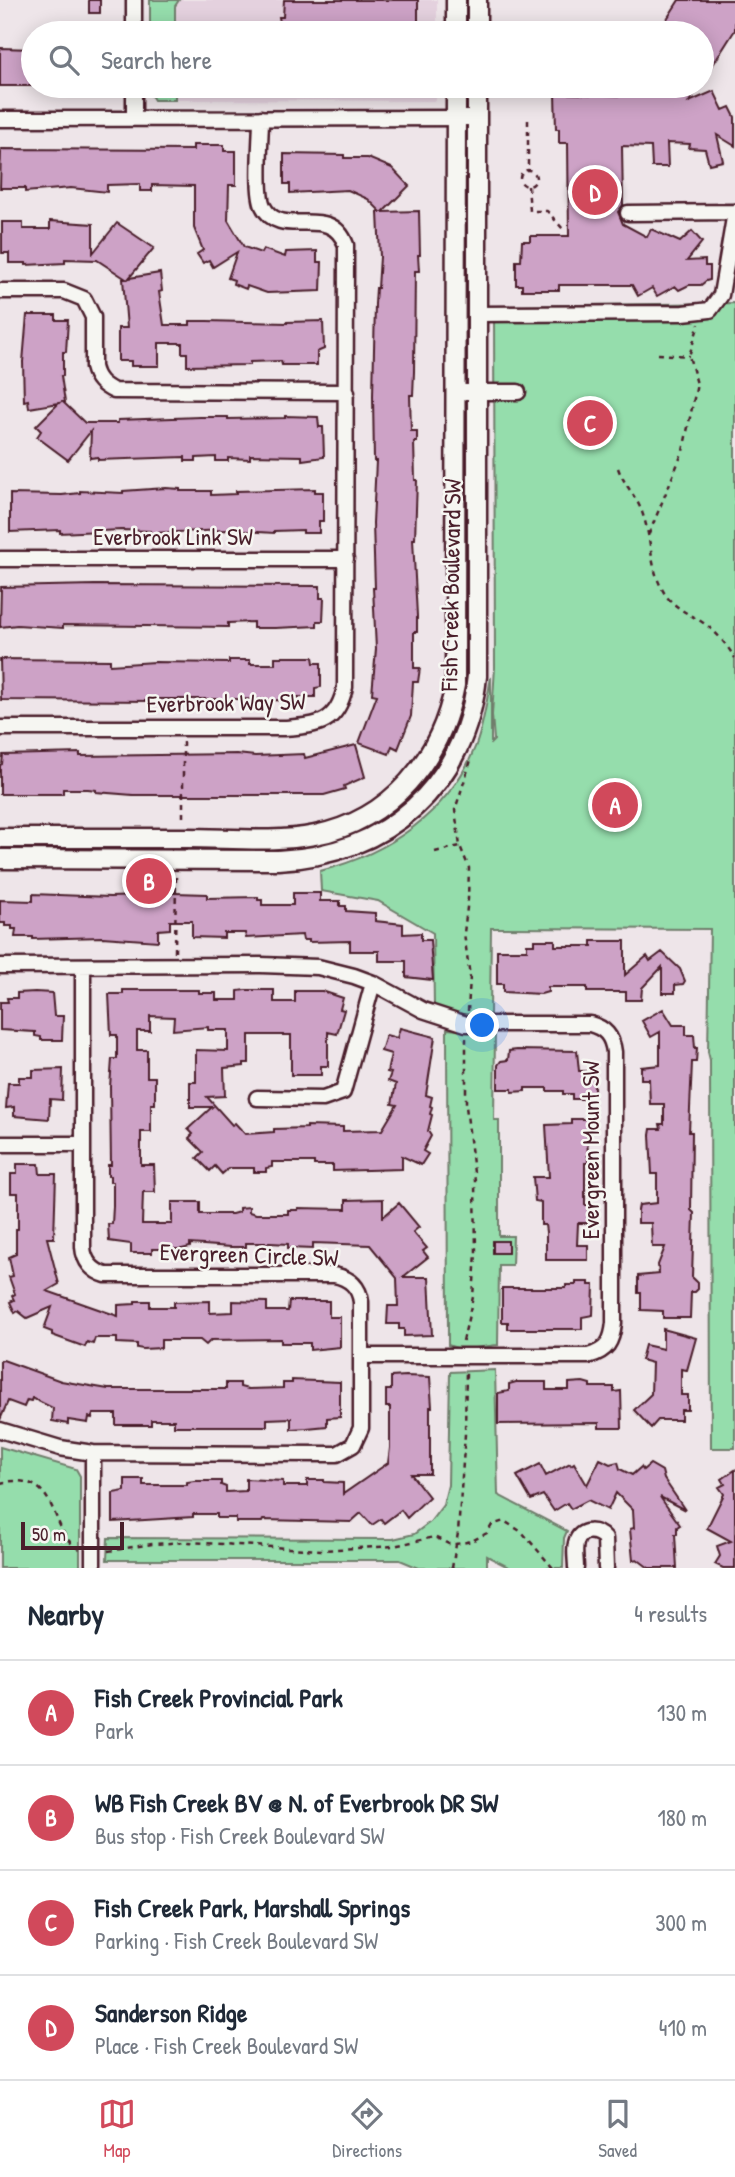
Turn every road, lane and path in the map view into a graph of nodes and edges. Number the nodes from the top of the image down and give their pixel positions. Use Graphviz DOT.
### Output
graph roads {
  1 [pos="134,0"];
  2 [pos="456,0"];
  3 [pos="477,0"];
  4 [pos="134,21"];
  5 [pos="456,21"];
  6 [pos="477,21"];
  7 [pos="134,98"];
  8 [pos="456,98"];
  9 [pos="477,98"];
  10 [pos="134,118"];
  11 [pos="261,118"];
  12 [pos="456,118"];
  13 [pos="477,118"];
  14 [pos="0,119"];
  15 [pos="527,120"];
  16 [pos="528,170"];
  17 [pos="528,186"];
  18 [pos="735,212"];
  19 [pos="628,213"];
  20 [pos="563,229"];
  21 [pos="0,291"];
  22 [pos="710,310"];
  23 [pos="477,314"];
  24 [pos="658,354"];
  25 [pos="689,356"];
  26 [pos="347,391"];
  27 [pos="477,391"];
  28 [pos="456,392"];
  29 [pos="518,392"];
  30 [pos="618,468"];
  31 [pos="649,534"];
  32 [pos="0,559"];
  33 [pos="346,559"];
  34 [pos="735,657"];
  35 [pos="0,728"];
  36 [pos="183,738"];
  37 [pos="472,755"];
  38 [pos="183,822"];
  39 [pos="0,838"];
  40 [pos="460,846"];
  41 [pos="435,852"];
  42 [pos="0,859"];
  43 [pos="176,874"];
  44 [pos="175,954"];
  45 [pos="0,966"];
  46 [pos="83,966"];
  47 [pos="373,984"];
  48 [pos="466,1024"];
  49 [pos="257,1098"];
  50 [pos="0,1144"];
  51 [pos="83,1144"];
  52 [pos="361,1356"];
  53 [pos="463,1357"];
  54 [pos="0,1430"];
  55 [pos="93,1453"];
  56 [pos="0,1483"];
  57 [pos="456,1544"];
  58 [pos="93,1551"];
  59 [pos="93,1568"];
  60 [pos="452,1568"];
  61 [pos="553,1568"];
  62 [pos="576,1568"];
  63 [pos="606,1568"];
  1 -- 4 [label="street"];
  2 -- 5 [label="main road"];
  3 -- 6 [label="main road"];
  7 -- 10 [label="street"];
  8 -- 12 [label="main road, Fish Creek Boulevard SW"];
  9 -- 13 [label="main road, Fish Creek Boulevard SW"];
  10 -- 11 [label="street"];
  10 -- 14 [label="street"];
  11 -- 12 [label="street"];
  11 -- 26 [label="street, Everbrook Way SW"];
  12 -- 13 [label="street"];
  12 -- 28 [label="main road, Fish Creek Boulevard SW"];
  13 -- 23 [label="main road, Fish Creek Boulevard SW"];
  15 -- 16 [label="path"];
  16 -- 17 [label="path"];
  16 -- 17 [label="path"];
  17 -- 20 [label="path"];
  18 -- 19 [label="street"];
  18 -- 22 [label="street"];
  21 -- 26 [label="street"];
  22 -- 23 [label="street"];
  22 -- 25 [label="path"];
  23 -- 27 [label="main road, Fish Creek Boulevard SW"];
  24 -- 25 [label="path"];
  25 -- 31 [label="path"];
  26 -- 33 [label="street, Everbrook Way SW"];
  27 -- 28 [label="street"];
  27 -- 29 [label="street"];
  27 -- 42 [label="main road, Fish Creek Boulevard SW"];
  28 -- 39 [label="main road, Fish Creek Boulevard SW"];
  30 -- 31 [label="path"];
  31 -- 34 [label="path"];
  32 -- 33 [label="street, Everbrook Link SW"];
  33 -- 35 [label="street, Everbrook Way SW"];
  36 -- 38 [label="path"];
  37 -- 40 [label="path"];
  40 -- 41 [label="path"];
  40 -- 48 [label="path"];
  43 -- 44 [label="path"];
  45 -- 46 [label="street"];
  46 -- 47 [label="street, Evergreen Mount SW"];
  46 -- 51 [label="street, Evergreen Circle SW"];
  47 -- 48 [label="street, Evergreen Mount SW"];
  47 -- 49 [label="street"];
  48 -- 53 [label="path"];
  48 -- 53 [label="street, Evergreen Mount SW"];
  50 -- 51 [label="street"];
  51 -- 52 [label="street, Evergreen Circle SW"];
  52 -- 53 [label="street, Evergreen Mount SW"];
  52 -- 55 [label="street, Evergreen Circle SW"];
  53 -- 57 [label="path"];
  54 -- 55 [label="street, Evergreen Circle SW"];
  55 -- 58 [label="street"];
  56 -- 58 [label="path"];
  57 -- 58 [label="path"];
  57 -- 60 [label="path"];
  57 -- 61 [label="path"];
  58 -- 59 [label="street"];
  62 -- 63 [label="street"];
}
